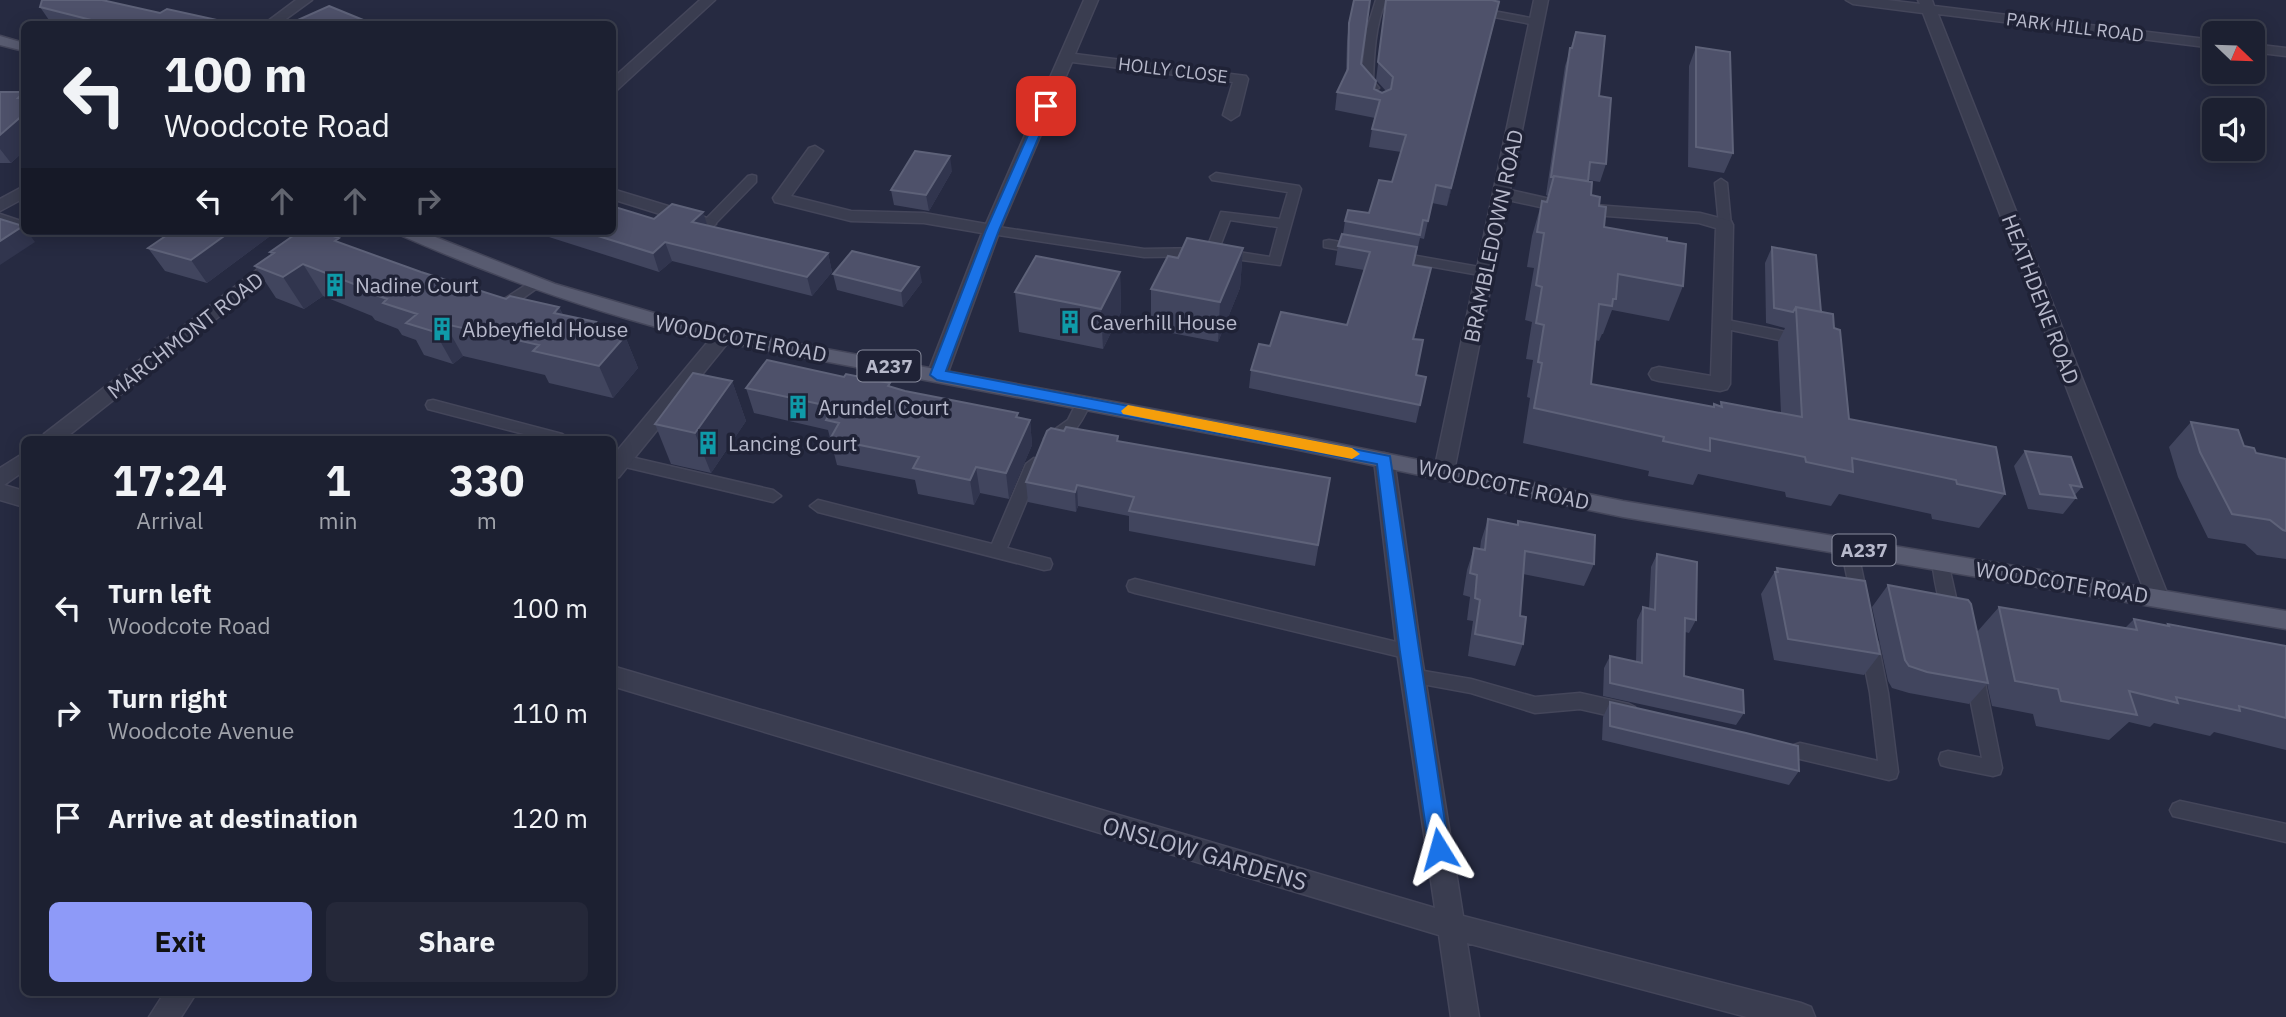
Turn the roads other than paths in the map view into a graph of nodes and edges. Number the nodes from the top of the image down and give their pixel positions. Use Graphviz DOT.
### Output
graph roads {
  1 [pos="305,0"];
  2 [pos="708,0"];
  3 [pos="1091,0"];
  4 [pos="1381,0"];
  5 [pos="1541,0"];
  6 [pos="1853,0"];
  7 [pos="1927,5"];
  8 [pos="1469,9"];
  9 [pos="275,21"];
  10 [pos="1536,22"];
  11 [pos="0,40"];
  12 [pos="2202,42"];
  13 [pos="21,46"];
  14 [pos="2265,50"];
  15 [pos="2286,52"];
  16 [pos="1068,57"];
  17 [pos="616,83"];
  18 [pos="1382,97"];
  19 [pos="1231,115"];
  20 [pos="815,150"];
  21 [pos="1216,177"];
  22 [pos="752,179"];
  23 [pos="1721,183"];
  24 [pos="21,193"];
  25 [pos="1500,193"];
  26 [pos="616,195"];
  27 [pos="0,206"];
  28 [pos="0,218"];
  29 [pos="708,224"];
  30 [pos="1285,224"];
  31 [pos="21,225"];
  32 [pos="1725,225"];
  33 [pos="992,230"];
  34 [pos="313,235"];
  35 [pos="419,235"];
  36 [pos="1329,244"];
  37 [pos="1212,253"];
  38 [pos="1485,272"];
  39 [pos="535,283"];
  40 [pos="483,307"];
  41 [pos="1722,324"];
  42 [pos="723,337"];
  43 [pos="1822,344"];
  44 [pos="1659,374"];
  45 [pos="937,375"];
  46 [pos="1084,402"];
  47 [pos="433,405"];
  48 [pos="55,436"];
  49 [pos="551,436"];
  50 [pos="618,460"];
  51 [pos="1384,460"];
  52 [pos="21,462"];
  53 [pos="1444,471"];
  54 [pos="0,479"];
  55 [pos="0,492"];
  56 [pos="773,496"];
  57 [pos="21,498"];
  58 [pos="818,506"];
  59 [pos="1849,548"];
  60 [pos="998,552"];
  61 [pos="1940,562"];
  62 [pos="1044,564"];
  63 [pos="1135,586"];
  64 [pos="2158,598"];
  65 [pos="2286,620"];
  66 [pos="1964,623"];
  67 [pos="1970,649"];
  68 [pos="1411,664"];
  69 [pos="616,677"];
  70 [pos="1645,716"];
  71 [pos="1800,751"];
  72 [pos="1948,759"];
  73 [pos="2180,810"];
  74 [pos="2286,833"];
  75 [pos="1451,926"];
  76 [pos="180,996"];
  77 [pos="163,1017"];
  78 [pos="1465,1017"];
  79 [pos="1801,1017"];
  1 -- 9 [label="street"];
  2 -- 17 [label="street"];
  3 -- 16 [label="street"];
  4 -- 18 [label="lane"];
  5 -- 10 [label="street, BRAMBLEDOWN ROAD"];
  6 -- 7 [label="street, PARK HILL ROAD"];
  7 -- 12 [label="street, PARK HILL ROAD"];
  7 -- 64 [label="street, HEATHDENE ROAD"];
  8 -- 10 [label="lane"];
  10 -- 25 [label="street, BRAMBLEDOWN ROAD"];
  11 -- 13 [label="main road"];
  14 -- 15 [label="street"];
  16 -- 19 [label="street, HOLLY CLOSE"];
  16 -- 33 [label="street"];
  20 -- 33 [label="street"];
  21 -- 30 [label="lane"];
  22 -- 29 [label="lane"];
  23 -- 32 [label="lane"];
  24 -- 27 [label="street"];
  25 -- 32 [label="street"];
  25 -- 38 [label="street, BRAMBLEDOWN ROAD"];
  26 -- 29 [label="street"];
  28 -- 31 [label="lane"];
  30 -- 37 [label="lane"];
  30 -- 37 [label="lane"];
  32 -- 41 [label="street"];
  33 -- 37 [label="lane"];
  33 -- 45 [label="street"];
  34 -- 48 [label="street, MARCHMONT ROAD"];
  35 -- 39 [label="main road, WOODCOTE ROAD / A237"];
  36 -- 38 [label="lane"];
  38 -- 53 [label="street, BRAMBLEDOWN ROAD"];
  39 -- 40 [label="lane"];
  39 -- 42 [label="main road, WOODCOTE ROAD / A237"];
  41 -- 43 [label="lane"];
  41 -- 44 [label="street"];
  42 -- 45 [label="main road, WOODCOTE ROAD / A237"];
  42 -- 50 [label="street"];
  45 -- 46 [label="main road, WOODCOTE ROAD / A237"];
  46 -- 51 [label="main road, WOODCOTE ROAD / A237"];
  46 -- 60 [label="lane"];
  47 -- 49 [label="lane"];
  50 -- 56 [label="lane"];
  51 -- 53 [label="main road, WOODCOTE ROAD / A237"];
  51 -- 68 [label="street"];
  52 -- 54 [label="street"];
  53 -- 59 [label="main road, WOODCOTE ROAD / A237"];
  55 -- 57 [label="street"];
  58 -- 60 [label="lane"];
  59 -- 61 [label="main road, WOODCOTE ROAD / A237"];
  59 -- 71 [label="lane"];
  60 -- 62 [label="lane"];
  61 -- 64 [label="main road, WOODCOTE ROAD / A237"];
  61 -- 66 [label="lane"];
  63 -- 68 [label="lane"];
  64 -- 65 [label="main road, WOODCOTE ROAD / A237"];
  67 -- 72 [label="lane"];
  68 -- 70 [label="lane"];
  68 -- 75 [label="street"];
  69 -- 75 [label="street, ONSLOW GARDENS"];
  73 -- 74 [label="lane"];
  75 -- 78 [label="street"];
  75 -- 79 [label="street, ONSLOW GARDENS"];
  76 -- 77 [label="street"];
}
